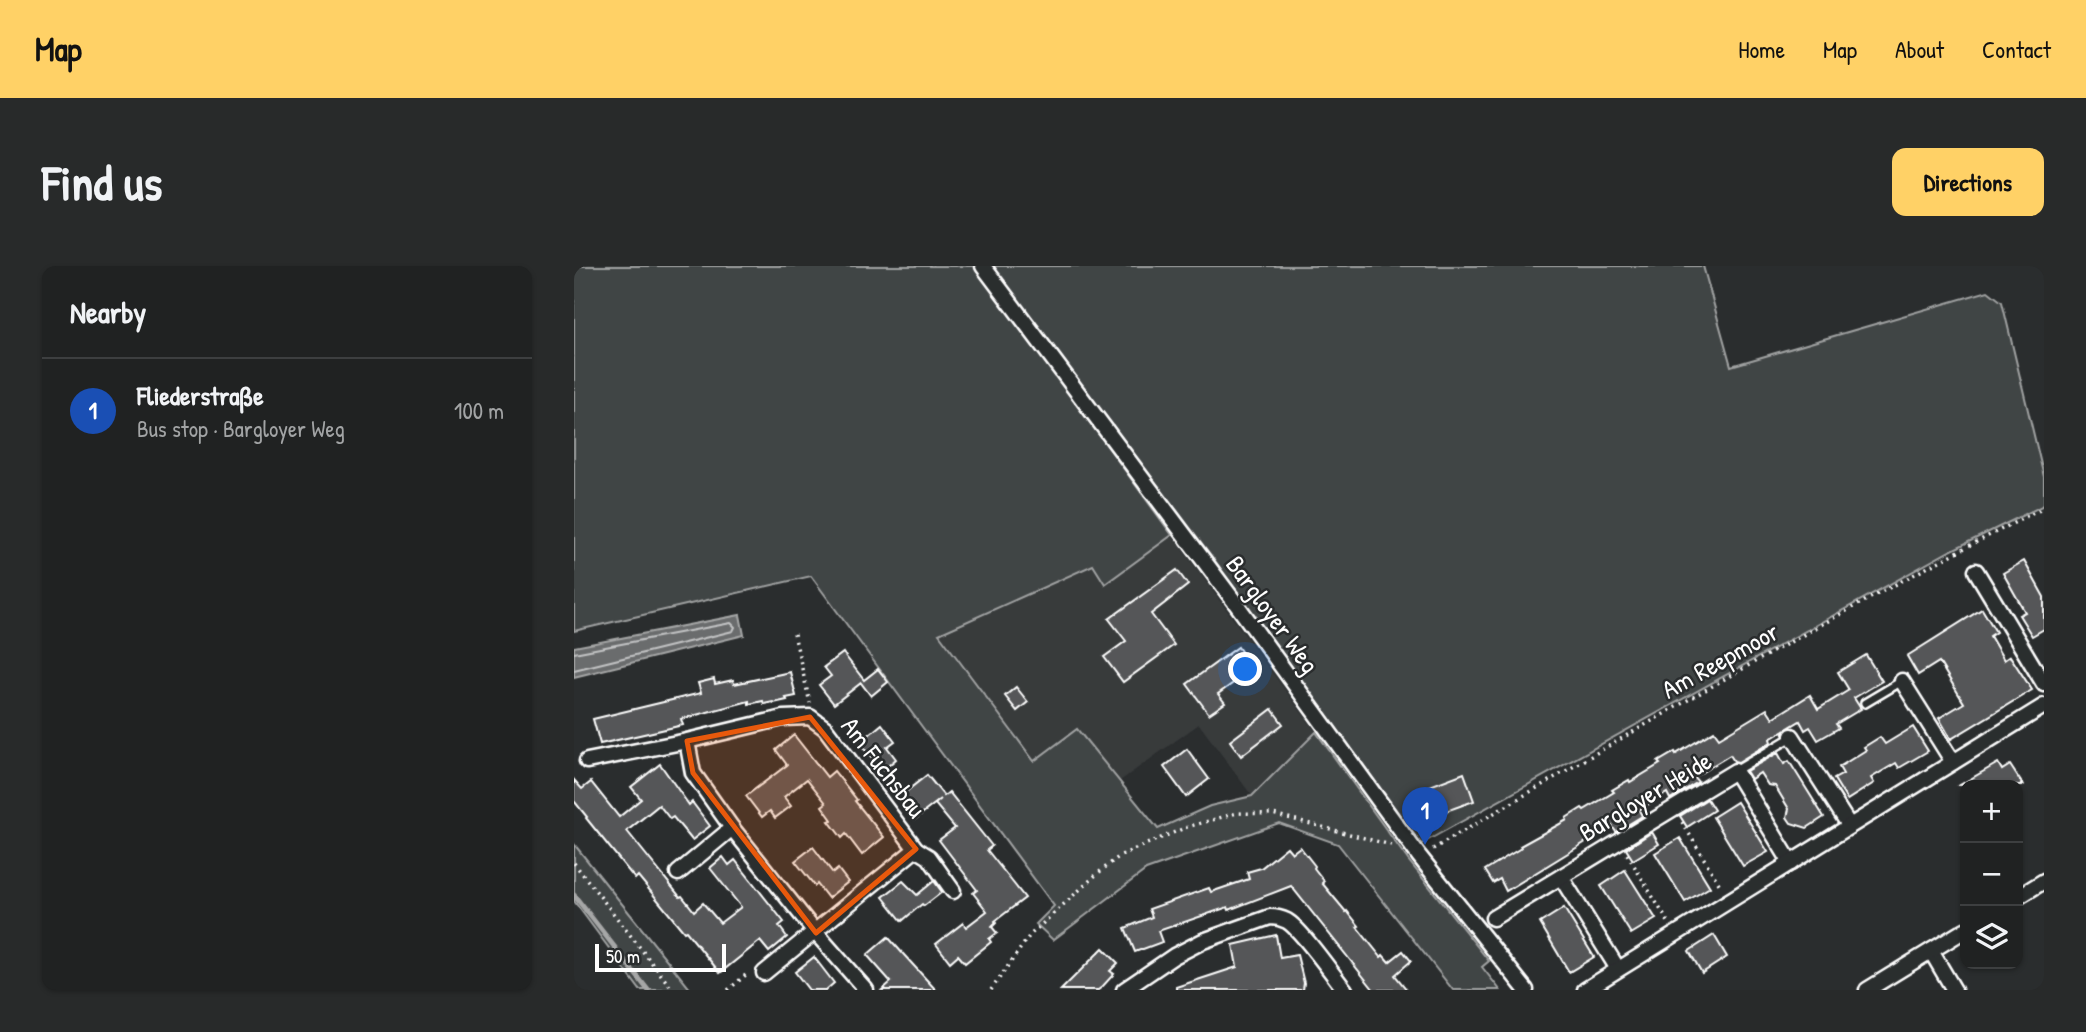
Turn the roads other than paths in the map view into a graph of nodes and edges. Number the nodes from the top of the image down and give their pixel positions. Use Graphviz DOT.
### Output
graph roads {
  1 [pos="983,266"];
  2 [pos="1976,571"];
  3 [pos="1902,681"];
  4 [pos="2044,684"];
  5 [pos="1865,703"];
  6 [pos="2044,706"];
  7 [pos="1793,736"];
  8 [pos="687,741"];
  9 [pos="587,761"];
  10 [pos="1953,762"];
  11 [pos="1735,771"];
  12 [pos="1849,825"];
  13 [pos="732,828"];
  14 [pos="916,849"];
  15 [pos="1791,863"];
  16 [pos="678,873"];
  17 [pos="1561,877"];
  18 [pos="2044,881"];
  19 [pos="953,891"];
  20 [pos="2023,894"];
  21 [pos="1493,918"];
  22 [pos="816,933"];
  23 [pos="1960,933"];
  24 [pos="1931,951"];
  25 [pos="1618,969"];
  26 [pos="764,973"];
  27 [pos="866,990"];
  28 [pos="1124,990"];
  29 [pos="1345,990"];
  30 [pos="1526,990"];
  31 [pos="1585,990"];
  32 [pos="1867,990"];
  33 [pos="1954,990"];
  1 -- 30 [label="street, Bargloyer Weg"];
  2 -- 4 [label="street"];
  3 -- 5 [label="lane"];
  3 -- 10 [label="street"];
  6 -- 10 [label="street"];
  7 -- 11 [label="lane"];
  7 -- 12 [label="street"];
  8 -- 9 [label="street, Am Fuchsbau"];
  8 -- 13 [label="street"];
  8 -- 14 [label="street, Am Fuchsbau"];
  10 -- 12 [label="street"];
  11 -- 15 [label="street, Bargloyer Heide"];
  11 -- 17 [label="street, Bargloyer Heide"];
  12 -- 15 [label="street"];
  13 -- 16 [label="street"];
  13 -- 22 [label="street"];
  14 -- 19 [label="street, Am Fuchsbau"];
  14 -- 22 [label="street, Am Fuchsbau"];
  15 -- 25 [label="street"];
  17 -- 21 [label="street, Bargloyer Heide"];
  17 -- 25 [label="street"];
  18 -- 20 [label="street"];
  22 -- 26 [label="street, Am Fuchsbau"];
  22 -- 27 [label="street"];
  23 -- 24 [label="street"];
  24 -- 32 [label="street"];
  24 -- 33 [label="street"];
  25 -- 31 [label="street"];
  28 -- 29 [label="street"];
}
